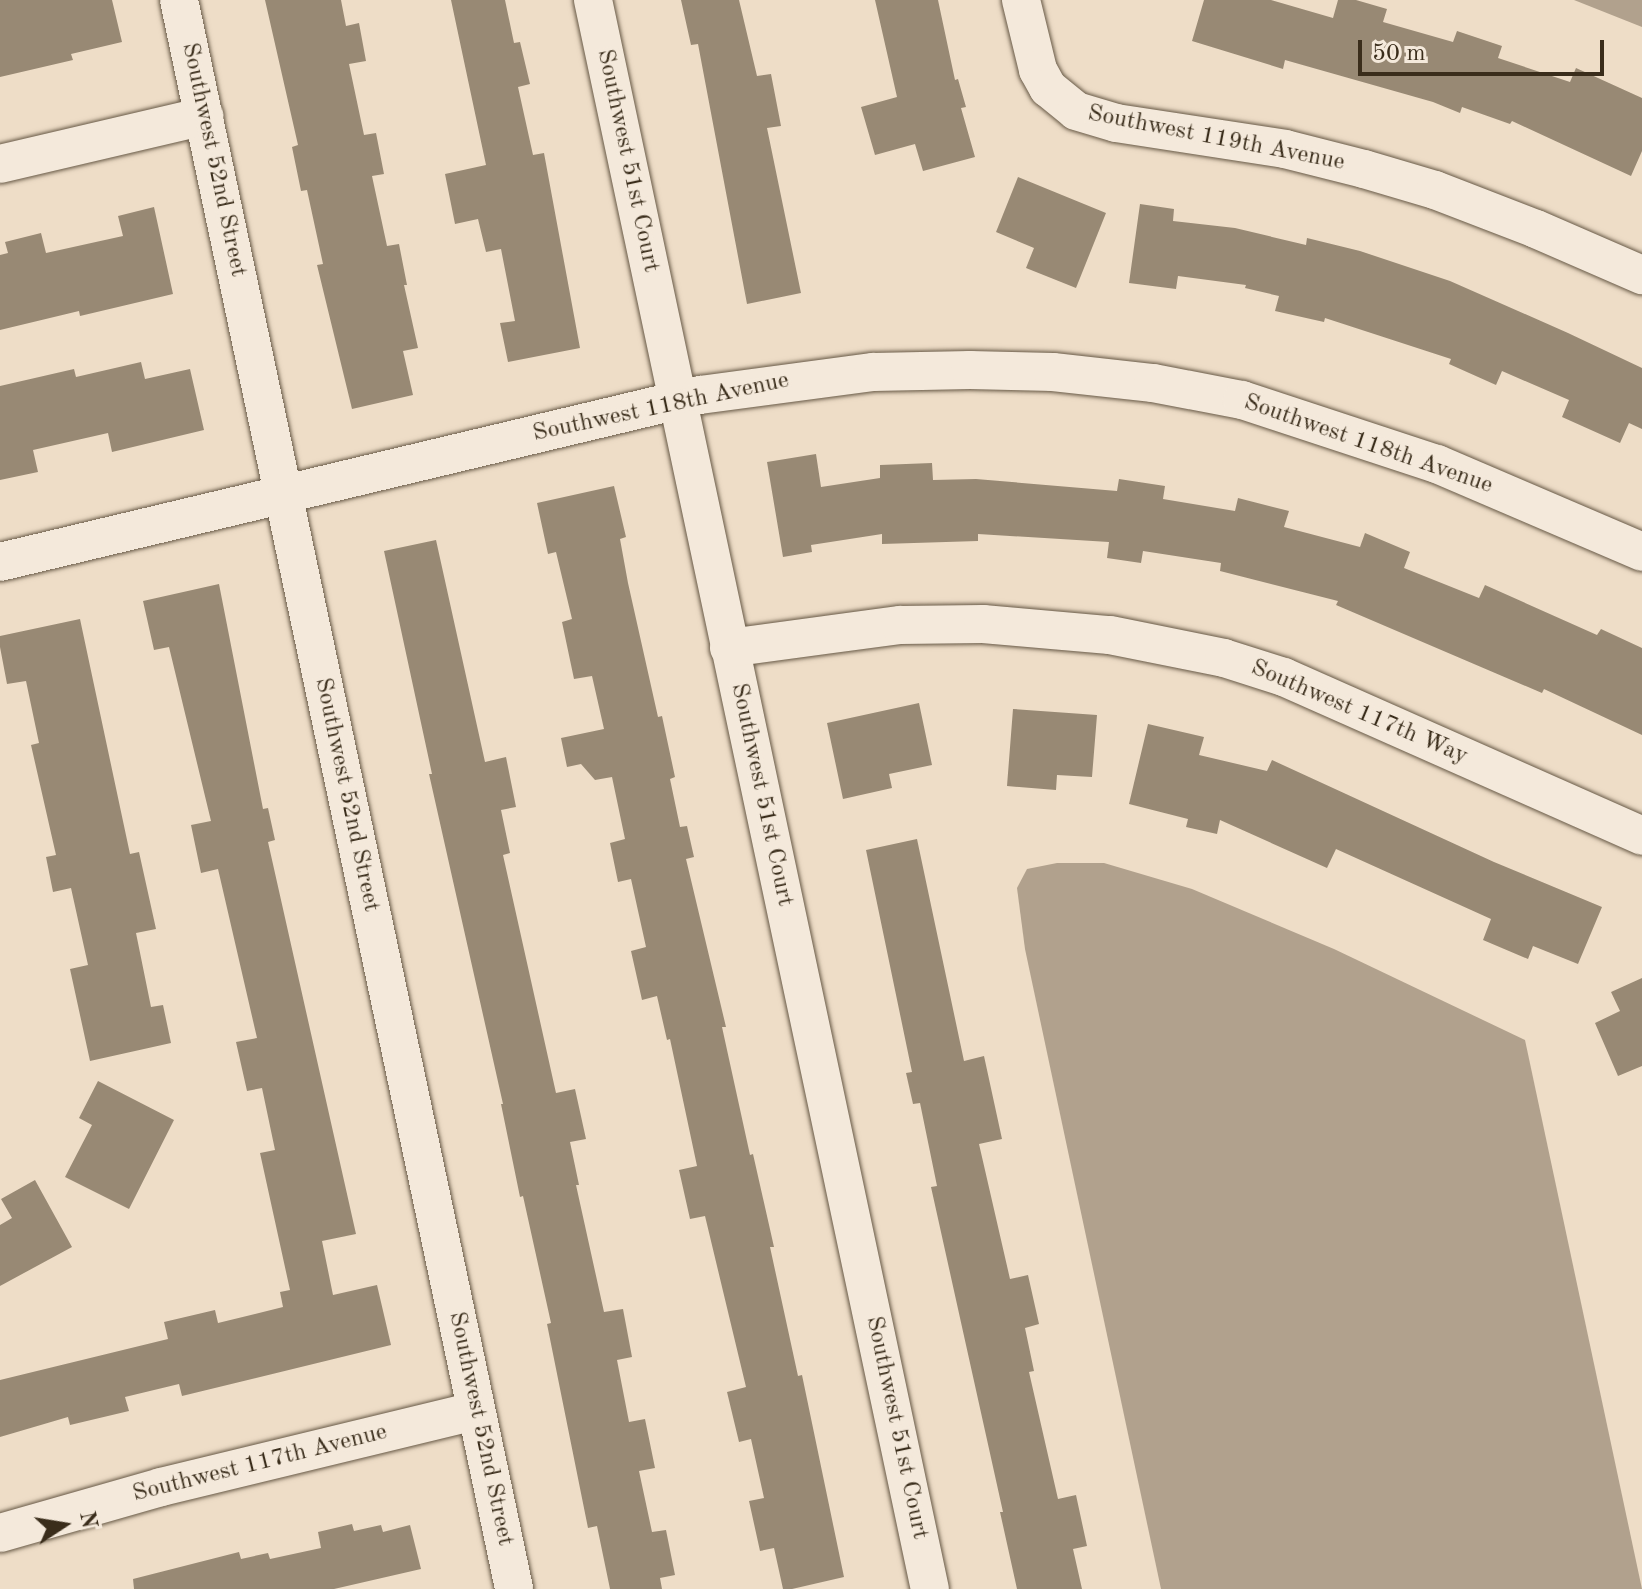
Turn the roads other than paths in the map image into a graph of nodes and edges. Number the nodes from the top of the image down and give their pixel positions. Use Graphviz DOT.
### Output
graph roads {
  1 [pos="179,0"];
  2 [pos="593,0"];
  3 [pos="1021,0"];
  4 [pos="204,116"];
  5 [pos="0,164"];
  6 [pos="1642,275"];
  7 [pos="677,400"];
  8 [pos="283,494"];
  9 [pos="1642,552"];
  10 [pos="0,562"];
  11 [pos="729,648"];
  12 [pos="1642,836"];
  13 [pos="475,1411"];
  14 [pos="0,1533"];
  15 [pos="514,1589"];
  16 [pos="930,1589"];
  1 -- 4 [label="street, Southwest 52nd Street"];
  2 -- 7 [label="street, Southwest 51st Court"];
  3 -- 6 [label="street, Southwest 119th Avenue"];
  4 -- 5 [label="street"];
  4 -- 8 [label="street, Southwest 52nd Street"];
  7 -- 8 [label="street, Southwest 118th Avenue"];
  7 -- 9 [label="street, Southwest 118th Avenue"];
  7 -- 11 [label="street, Southwest 51st Court"];
  8 -- 10 [label="street, Southwest 118th Avenue"];
  8 -- 13 [label="street, Southwest 52nd Street"];
  11 -- 12 [label="street, Southwest 117th Way"];
  11 -- 16 [label="street, Southwest 51st Court"];
  13 -- 14 [label="street, Southwest 117th Avenue"];
  13 -- 15 [label="street, Southwest 52nd Street"];
}
